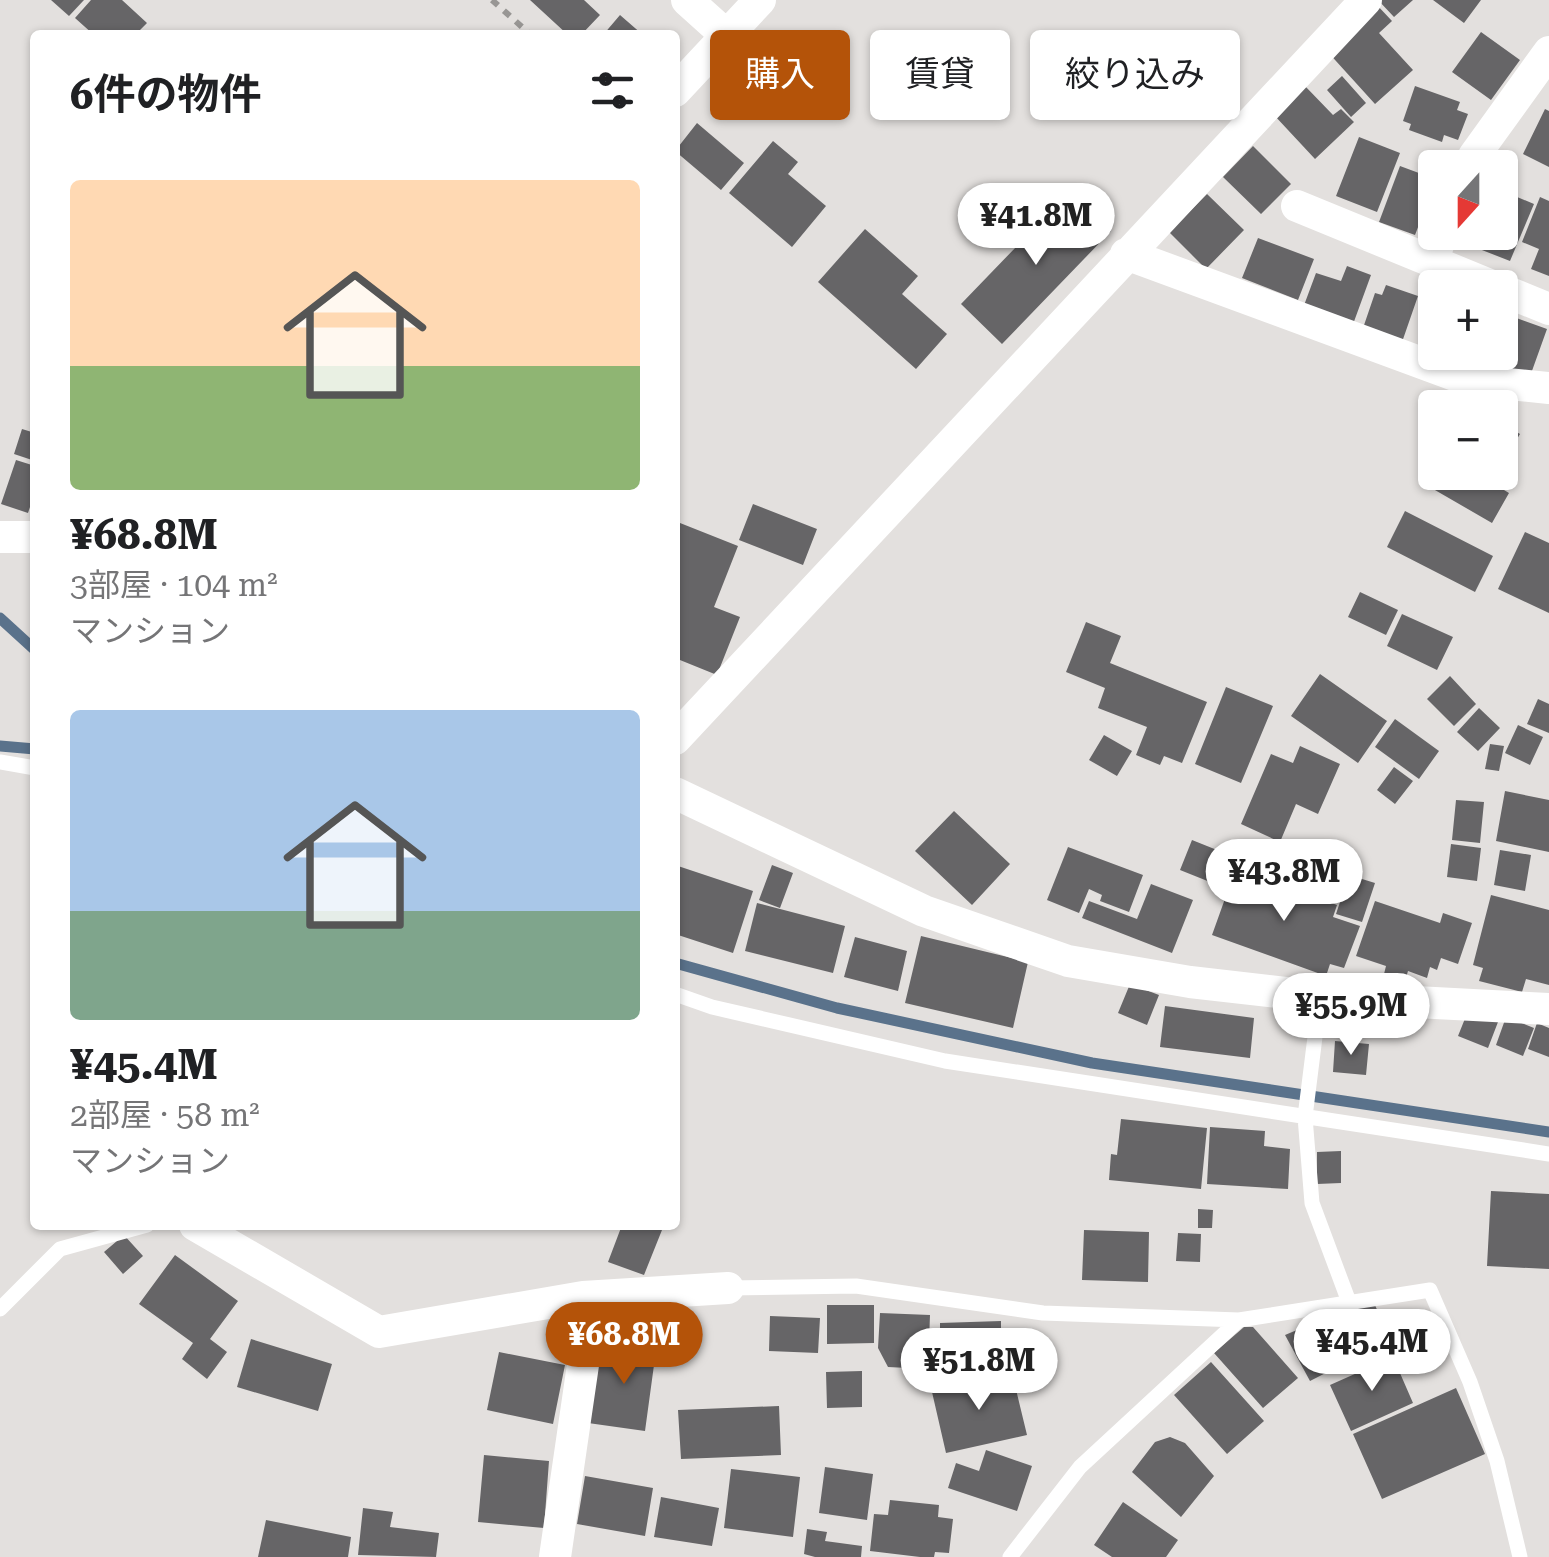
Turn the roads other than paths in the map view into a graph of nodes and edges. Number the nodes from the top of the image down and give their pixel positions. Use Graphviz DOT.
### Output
graph roads {
  1 [pos="687,0"];
  2 [pos="760,0"];
  3 [pos="1366,0"];
  4 [pos="720,30"];
  5 [pos="732,30"];
  6 [pos="1549,52"];
  7 [pos="710,54"];
  8 [pos="680,86"];
  9 [pos="1478,150"];
  10 [pos="1297,206"];
  11 [pos="1418,241"];
  12 [pos="1442,250"];
  13 [pos="1126,254"];
  14 [pos="1472,270"];
  15 [pos="1518,296"];
  16 [pos="1549,308"];
  17 [pos="1549,388"];
  18 [pos="0,537"];
  19 [pos="30,537"];
  20 [pos="680,734"];
  21 [pos="0,762"];
  22 [pos="30,767"];
  23 [pos="680,795"];
  24 [pos="680,996"];
  25 [pos="1320,997"];
  26 [pos="1549,1009"];
  27 [pos="1306,1114"];
  28 [pos="1549,1154"];
  29 [pos="130,1230"];
  30 [pos="203,1230"];
  31 [pos="728,1288"];
  32 [pos="583,1297"];
  33 [pos="1348,1302"];
  34 [pos="0,1310"];
  35 [pos="1239,1320"];
  36 [pos="555,1557"];
  37 [pos="1010,1557"];
  38 [pos="1520,1557"];
  1 -- 4 [label="street"];
  2 -- 5 [label="street"];
  3 -- 13 [label="street"];
  6 -- 9 [label="street"];
  7 -- 8 [label="street"];
  10 -- 11 [label="street"];
  12 -- 14 [label="street"];
  13 -- 17 [label="street"];
  13 -- 20 [label="street"];
  15 -- 16 [label="street"];
  18 -- 19 [label="street"];
  21 -- 22 [label="lane"];
  23 -- 25 [label="street"];
  24 -- 27 [label="lane"];
  25 -- 26 [label="street"];
  25 -- 27 [label="lane"];
  27 -- 28 [label="lane"];
  27 -- 33 [label="lane"];
  29 -- 34 [label="lane"];
  30 -- 32 [label="street"];
  31 -- 32 [label="street"];
  31 -- 35 [label="lane"];
  32 -- 36 [label="street"];
  33 -- 35 [label="lane"];
  33 -- 38 [label="lane"];
  35 -- 37 [label="lane"];
}
